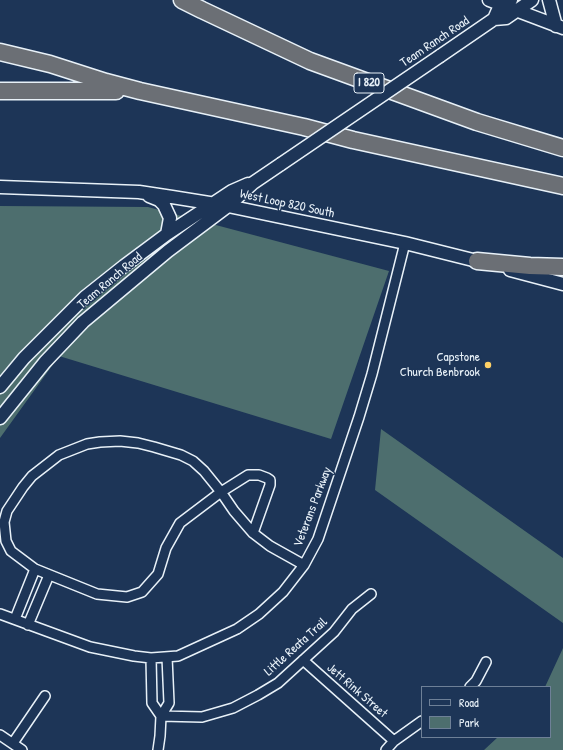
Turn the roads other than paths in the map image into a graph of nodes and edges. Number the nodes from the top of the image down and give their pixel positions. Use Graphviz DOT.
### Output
graph roads {
  1 [pos="182,0"];
  2 [pos="490,0"];
  3 [pos="532,0"];
  4 [pos="549,0"];
  5 [pos="510,6"];
  6 [pos="559,27"];
  7 [pos="0,52"];
  8 [pos="0,91"];
  9 [pos="140,91"];
  10 [pos="563,148"];
  11 [pos="253,183"];
  12 [pos="563,186"];
  13 [pos="0,187"];
  14 [pos="138,192"];
  15 [pos="212,204"];
  16 [pos="228,206"];
  17 [pos="167,234"];
  18 [pos="404,243"];
  19 [pos="477,261"];
  20 [pos="563,267"];
  21 [pos="563,284"];
  22 [pos="85,297"];
  23 [pos="96,311"];
  24 [pos="0,387"];
  25 [pos="0,418"];
  26 [pos="221,492"];
  27 [pos="253,533"];
  28 [pos="304,565"];
  29 [pos="35,569"];
  30 [pos="49,575"];
  31 [pos="371,594"];
  32 [pos="0,614"];
  33 [pos="14,619"];
  34 [pos="28,625"];
  35 [pos="166,657"];
  36 [pos="151,658"];
  37 [pos="303,660"];
  38 [pos="486,662"];
  39 [pos="471,686"];
  40 [pos="45,696"];
  41 [pos="161,716"];
  42 [pos="421,722"];
  43 [pos="0,735"];
  44 [pos="394,741"];
  45 [pos="13,743"];
  46 [pos="22,750"];
  47 [pos="158,750"];
  48 [pos="386,750"];
  1 -- 10 [label="highway, I 820"];
  2 -- 5 [label="street"];
  3 -- 5 [label="street, Team Ranch Road"];
  4 -- 6 [label="street"];
  5 -- 6 [label="street"];
  5 -- 11 [label="street, Team Ranch Road, bridge"];
  7 -- 9 [label="highway"];
  8 -- 9 [label="highway"];
  9 -- 12 [label="highway"];
  11 -- 15 [label="street, Team Ranch Road"];
  11 -- 16 [label="street, Team Ranch Road"];
  13 -- 14 [label="street, West Loop 820 South"];
  14 -- 15 [label="street, West Loop 820 South"];
  14 -- 17 [label="street"];
  15 -- 16 [label="street, West Loop 820 South"];
  15 -- 17 [label="street, Team Ranch Road"];
  16 -- 18 [label="street, West Loop 820 South"];
  16 -- 23 [label="street, Team Ranch Road"];
  17 -- 22 [label="street, Team Ranch Road"];
  18 -- 19 [label="street, West Loop 820 South"];
  18 -- 28 [label="street, Veterans Parkway"];
  19 -- 20 [label="highway"];
  19 -- 21 [label="street, West Loop 820 South"];
  22 -- 23 [label="street"];
  22 -- 24 [label="street, Team Ranch Road"];
  23 -- 25 [label="street, Team Ranch Road"];
  26 -- 27 [label="street"];
  26 -- 27 [label="street"];
  26 -- 29 [label="street"];
  26 -- 30 [label="street"];
  27 -- 28 [label="street"];
  28 -- 35 [label="street, Veterans Parkway"];
  29 -- 30 [label="street"];
  29 -- 33 [label="street"];
  30 -- 34 [label="street"];
  31 -- 37 [label="street, Little Reata Trail"];
  32 -- 33 [label="street, Veterans Parkway"];
  33 -- 34 [label="street, Veterans Parkway"];
  34 -- 36 [label="street, Veterans Parkway"];
  35 -- 36 [label="street, Veterans Parkway"];
  35 -- 41 [label="street"];
  36 -- 41 [label="street"];
  37 -- 41 [label="street, Little Reata Trail"];
  37 -- 44 [label="street, Jett Rink Street"];
  38 -- 39 [label="street"];
  40 -- 45 [label="street"];
  41 -- 47 [label="street"];
  42 -- 44 [label="street"];
  43 -- 45 [label="street"];
  44 -- 48 [label="street"];
  45 -- 46 [label="street"];
}
